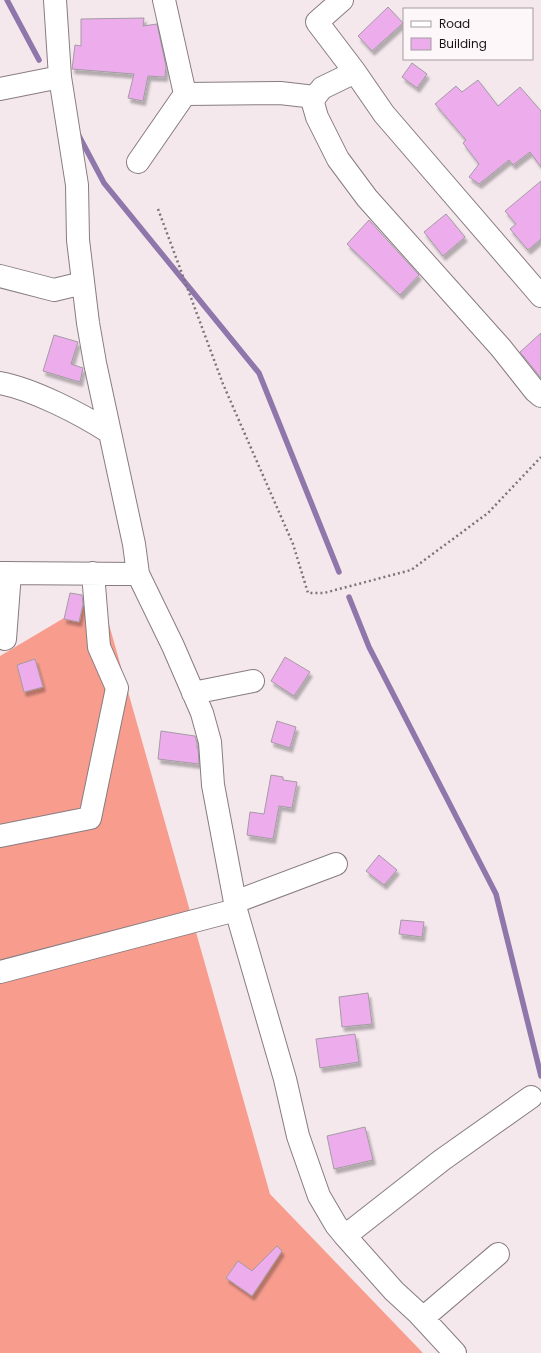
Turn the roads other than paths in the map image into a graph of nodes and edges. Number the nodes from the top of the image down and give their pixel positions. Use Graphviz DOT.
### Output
graph roads {
  1 [pos="55,0"];
  2 [pos="164,0"];
  3 [pos="336,1"];
  4 [pos="356,72"];
  5 [pos="60,78"];
  6 [pos="0,89"];
  7 [pos="184,94"];
  8 [pos="315,97"];
  9 [pos="138,162"];
  10 [pos="0,276"];
  11 [pos="83,283"];
  12 [pos="541,296"];
  13 [pos="0,383"];
  14 [pos="541,396"];
  15 [pos="109,432"];
  16 [pos="5,573"];
  17 [pos="93,573"];
  18 [pos="138,574"];
  19 [pos="5,639"];
  20 [pos="254,681"];
  21 [pos="193,693"];
  22 [pos="0,836"];
  23 [pos="336,864"];
  24 [pos="235,906"];
  25 [pos="0,972"];
  26 [pos="531,1097"];
  27 [pos="345,1236"];
  28 [pos="498,1254"];
  29 [pos="423,1318"];
  30 [pos="455,1353"];
  1 -- 5 [label="street"];
  2 -- 7 [label="street"];
  3 -- 4 [label="street"];
  4 -- 8 [label="street"];
  4 -- 12 [label="street"];
  5 -- 6 [label="street"];
  5 -- 11 [label="street"];
  7 -- 8 [label="street"];
  7 -- 9 [label="street"];
  8 -- 14 [label="street"];
  10 -- 11 [label="street"];
  11 -- 15 [label="street"];
  13 -- 15 [label="street"];
  15 -- 18 [label="street"];
  16 -- 17 [label="street"];
  16 -- 19 [label="street"];
  17 -- 18 [label="street"];
  17 -- 22 [label="street"];
  18 -- 21 [label="street"];
  20 -- 21 [label="street"];
  21 -- 24 [label="street"];
  23 -- 24 [label="street"];
  24 -- 25 [label="street"];
  24 -- 27 [label="street"];
  26 -- 27 [label="street"];
  27 -- 29 [label="street"];
  28 -- 29 [label="street"];
  29 -- 30 [label="street"];
}
